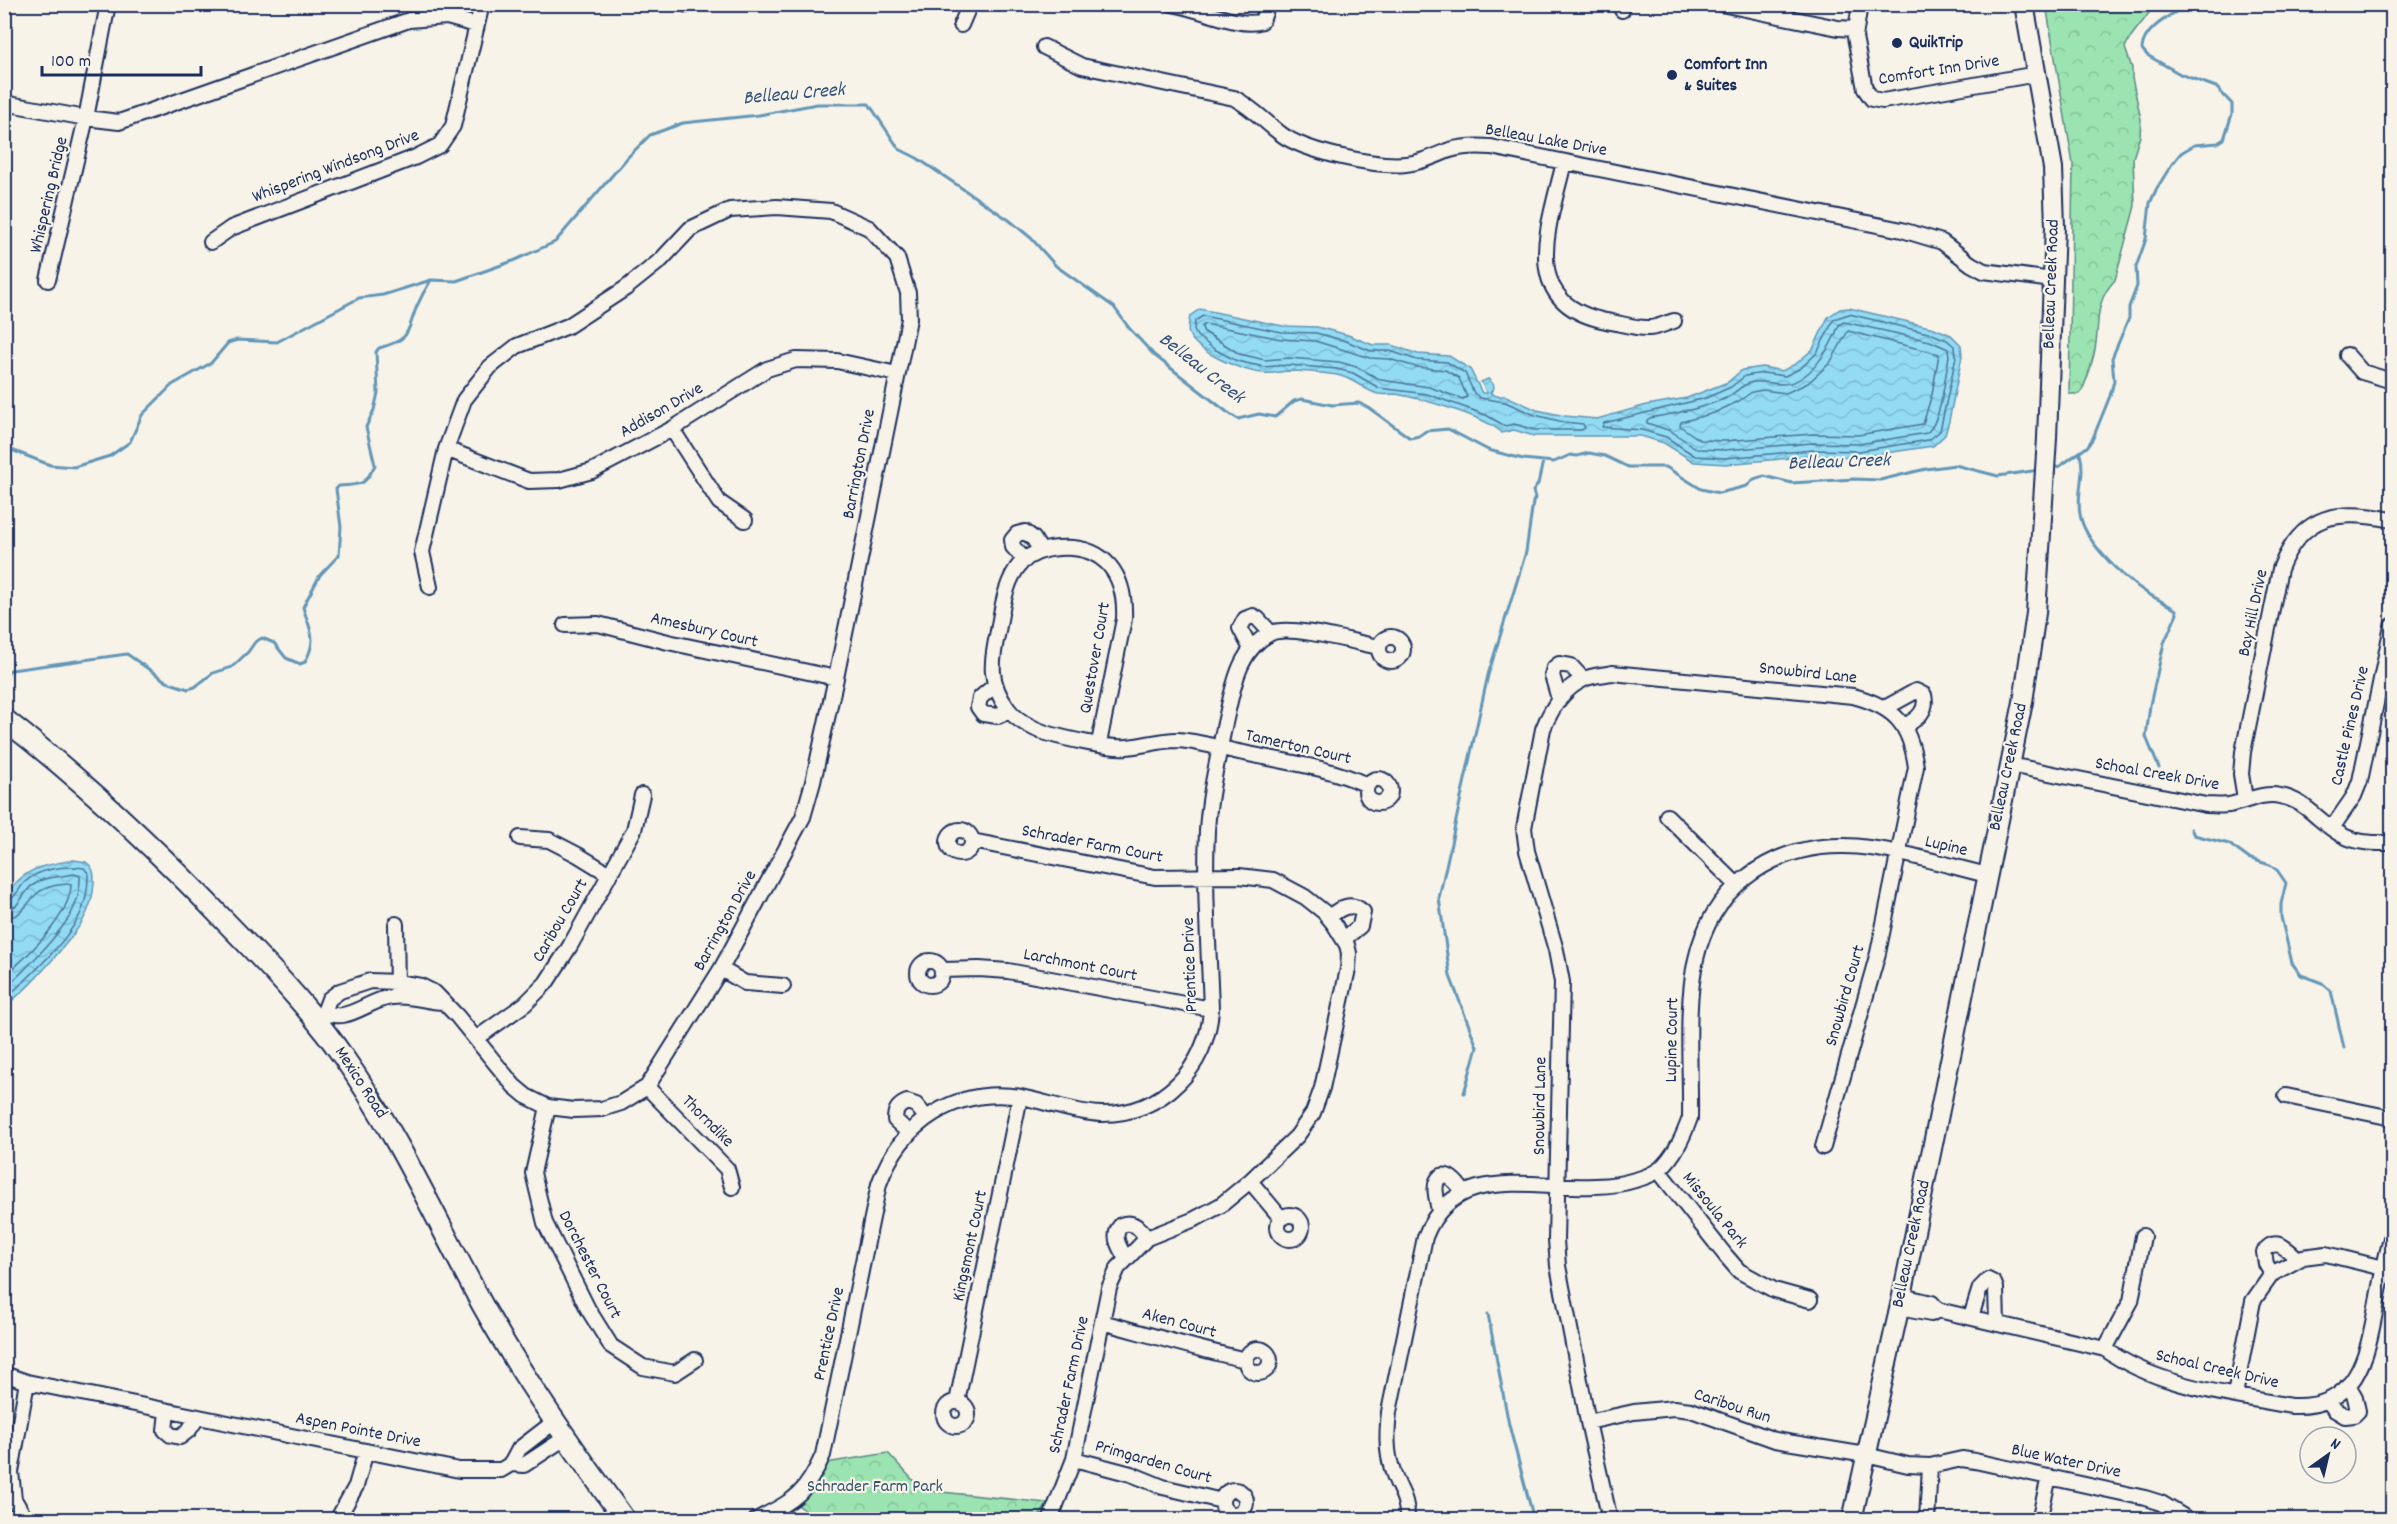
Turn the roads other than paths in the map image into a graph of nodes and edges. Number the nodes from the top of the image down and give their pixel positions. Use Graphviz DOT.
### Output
graph roads {
  1 [pos="108,4"];
  2 [pos="482,4"];
  3 [pos="970,4"];
  4 [pos="1173,4"];
  5 [pos="1268,4"];
  6 [pos="1721,4"];
  7 [pos="1860,4"];
  8 [pos="2024,4"];
  9 [pos="1192,6"];
  10 [pos="476,25"];
  11 [pos="961,25"];
  12 [pos="1855,29"];
  13 [pos="1044,48"];
  14 [pos="2037,74"];
  15 [pos="4,103"];
  16 [pos="86,118"];
  17 [pos="1564,162"];
  18 [pos="211,242"];
  19 [pos="48,280"];
  20 [pos="2053,280"];
  21 [pos="1674,321"];
  22 [pos="2347,355"];
  23 [pos="897,374"];
  24 [pos="2392,381"];
  25 [pos="672,429"];
  26 [pos="446,448"];
  27 [pos="745,520"];
  28 [pos="2392,520"];
  29 [pos="1041,551"];
  30 [pos="1025,560"];
  31 [pos="430,587"];
  32 [pos="565,625"];
  33 [pos="2392,626"];
  34 [pos="1271,633"];
  35 [pos="1379,647"];
  36 [pos="1251,649"];
  37 [pos="836,678"];
  38 [pos="1583,679"];
  39 [pos="995,685"];
  40 [pos="1559,699"];
  41 [pos="1885,708"];
  42 [pos="1009,711"];
  43 [pos="4,719"];
  44 [pos="1905,726"];
  45 [pos="1099,743"];
  46 [pos="1220,748"];
  47 [pos="2010,765"];
  48 [pos="1367,785"];
  49 [pos="642,795"];
  50 [pos="2245,799"];
  51 [pos="1667,816"];
  52 [pos="2332,828"];
  53 [pos="520,838"];
  54 [pos="972,841"];
  55 [pos="2392,843"];
  56 [pos="1898,854"];
  57 [pos="609,874"];
  58 [pos="1987,875"];
  59 [pos="1206,876"];
  60 [pos="1737,885"];
  61 [pos="1329,917"];
  62 [pos="396,924"];
  63 [pos="1344,939"];
  64 [pos="721,969"];
  65 [pos="942,970"];
  66 [pos="397,982"];
  67 [pos="783,986"];
  68 [pos="397,996"];
  69 [pos="443,1002"];
  70 [pos="1211,1009"];
  71 [pos="319,1015"];
  72 [pos="477,1038"];
  73 [pos="647,1087"];
  74 [pos="2286,1096"];
  75 [pos="1020,1097"];
  76 [pos="548,1107"];
  77 [pos="926,1117"];
  78 [pos="2392,1118"];
  79 [pos="908,1132"];
  80 [pos="1823,1147"];
  81 [pos="1658,1170"];
  82 [pos="1250,1181"];
  83 [pos="1557,1185"];
  84 [pos="732,1187"];
  85 [pos="1463,1192"];
  86 [pos="1439,1211"];
  87 [pos="1281,1218"];
  88 [pos="2392,1234"];
  89 [pos="2143,1236"];
  90 [pos="1147,1238"];
  91 [pos="1126,1258"];
  92 [pos="2298,1260"];
  93 [pos="2383,1268"];
  94 [pos="2272,1274"];
  95 [pos="1810,1300"];
  96 [pos="1900,1302"];
  97 [pos="1971,1317"];
  98 [pos="1102,1322"];
  99 [pos="1997,1324"];
  100 [pos="2105,1349"];
  101 [pos="695,1360"];
  102 [pos="1246,1360"];
  103 [pos="4,1374"];
  104 [pos="27,1382"];
  105 [pos="2348,1385"];
  106 [pos="2235,1395"];
  107 [pos="957,1402"];
  108 [pos="2329,1402"];
  109 [pos="167,1412"];
  110 [pos="197,1418"];
  111 [pos="1588,1422"];
  112 [pos="559,1430"];
  113 [pos="366,1451"];
  114 [pos="1866,1455"];
  115 [pos="1074,1459"];
  116 [pos="1930,1466"];
  117 [pos="8,1475"];
  118 [pos="2049,1477"];
  119 [pos="1221,1501"];
  120 [pos="11,1505"];
  121 [pos="26,1520"];
  122 [pos="337,1520"];
  123 [pos="625,1520"];
  124 [pos="756,1520"];
  125 [pos="1050,1520"];
  126 [pos="1407,1520"];
  127 [pos="1610,1520"];
  128 [pos="1852,1520"];
  129 [pos="1926,1520"];
  130 [pos="2039,1520"];
  131 [pos="2189,1520"];
  1 -- 16 [label="street, Whispering Bridge"];
  2 -- 10 [label="street, Whispering Windsong Drive"];
  3 -- 11 [label="street"];
  4 -- 9 [label="street"];
  5 -- 9 [label="street"];
  6 -- 12 [label="street"];
  7 -- 12 [label="street, Comfort Inn Drive"];
  8 -- 14 [label="main road, Belleau Creek Road"];
  10 -- 16 [label="street"];
  10 -- 18 [label="street, Whispering Windsong Drive"];
  12 -- 14 [label="street, Comfort Inn Drive"];
  13 -- 17 [label="street, Belleau Lake Drive"];
  14 -- 20 [label="main road, Belleau Creek Road"];
  15 -- 16 [label="street"];
  16 -- 19 [label="street, Whispering Bridge"];
  17 -- 20 [label="street, Belleau Lake Drive"];
  17 -- 21 [label="street"];
  20 -- 47 [label="main road, Belleau Creek Road"];
  22 -- 24 [label="street"];
  23 -- 25 [label="street, Addison Drive"];
  23 -- 26 [label="street, Barrington Drive"];
  23 -- 37 [label="street, Barrington Drive"];
  25 -- 26 [label="street, Addison Drive"];
  25 -- 27 [label="street"];
  26 -- 31 [label="street, Barrington Drive"];
  28 -- 50 [label="street, Bay Hill Drive"];
  29 -- 30 [label="street"];
  29 -- 30 [label="street"];
  29 -- 45 [label="street, Questover Court"];
  30 -- 39 [label="street"];
  32 -- 37 [label="street, Amesbury Court"];
  33 -- 52 [label="street, Castle Pines Drive"];
  34 -- 35 [label="street"];
  34 -- 36 [label="street, Prentice Drive"];
  34 -- 36 [label="street"];
  36 -- 46 [label="street, Prentice Drive"];
  37 -- 64 [label="street, Barrington Drive"];
  38 -- 40 [label="street, Snowbird Lane"];
  38 -- 40 [label="street"];
  38 -- 41 [label="street, Snowbird Lane"];
  39 -- 42 [label="street"];
  39 -- 42 [label="street"];
  40 -- 83 [label="street, Snowbird Lane"];
  41 -- 44 [label="street, Snowbird Lane"];
  41 -- 44 [label="street"];
  42 -- 45 [label="street"];
  43 -- 71 [label="main road, Mexico Road"];
  44 -- 56 [label="street"];
  45 -- 46 [label="street, Tamerton Court"];
  46 -- 48 [label="street, Tamerton Court"];
  46 -- 59 [label="street, Prentice Drive"];
  47 -- 50 [label="street, Schoal Creek Drive"];
  47 -- 58 [label="main road, Belleau Creek Road"];
  49 -- 57 [label="street, Caribou Court"];
  50 -- 52 [label="street, Schoal Creek Drive"];
  51 -- 60 [label="street"];
  52 -- 55 [label="street, Schoal Creek Drive"];
  53 -- 57 [label="street"];
  54 -- 59 [label="street, Schrader Farm Court"];
  56 -- 58 [label="street, Lupine"];
  56 -- 60 [label="street, Lupine Court"];
  56 -- 80 [label="street, Snowbird Court"];
  57 -- 72 [label="street, Caribou Court"];
  58 -- 96 [label="main road, Belleau Creek Road"];
  59 -- 61 [label="street, Schrader Farm Drive"];
  59 -- 70 [label="street, Prentice Drive"];
  60 -- 81 [label="street, Lupine Court"];
  61 -- 63 [label="street, Schrader Farm Drive"];
  61 -- 63 [label="street"];
  62 -- 66 [label="street"];
  63 -- 82 [label="street, Schrader Farm Drive"];
  64 -- 67 [label="street"];
  64 -- 73 [label="street, Barrington Drive"];
  65 -- 70 [label="street, Larchmont Court"];
  66 -- 68 [label="street"];
  66 -- 69 [label="street, Barrington Drive"];
  66 -- 71 [label="street, Barrington Drive"];
  68 -- 69 [label="street"];
  68 -- 71 [label="street"];
  69 -- 72 [label="street, Barrington Drive"];
  70 -- 75 [label="street, Prentice Drive"];
  71 -- 112 [label="main road, Mexico Road"];
  72 -- 76 [label="street, Barrington Drive"];
  73 -- 76 [label="street, Barrington Drive"];
  73 -- 84 [label="street, Thorndike"];
  74 -- 78 [label="street"];
  75 -- 77 [label="street, Prentice Drive"];
  75 -- 107 [label="street, Kingsmont Court"];
  76 -- 101 [label="street, Dorchester Court"];
  77 -- 79 [label="street, Prentice Drive"];
  77 -- 79 [label="street"];
  79 -- 124 [label="street, Prentice Drive"];
  81 -- 83 [label="street, Lupine Court"];
  81 -- 95 [label="street, Missoula Park"];
  82 -- 87 [label="street"];
  82 -- 90 [label="street, Schrader Farm Drive"];
  83 -- 85 [label="street, Lupine Court"];
  83 -- 111 [label="street, Snowbird Lane"];
  85 -- 86 [label="street, Lupine Court"];
  85 -- 86 [label="street"];
  86 -- 126 [label="street, Lupine Court"];
  88 -- 93 [label="street"];
  89 -- 100 [label="street"];
  90 -- 91 [label="street, Schrader Farm Drive"];
  90 -- 91 [label="street"];
  91 -- 98 [label="street, Schrader Farm Drive"];
  92 -- 93 [label="street"];
  92 -- 94 [label="street"];
  92 -- 94 [label="street"];
  93 -- 105 [label="street"];
  94 -- 106 [label="street"];
  96 -- 97 [label="street, Schoal Creek Drive"];
  96 -- 114 [label="main road, Belleau Creek Road"];
  97 -- 99 [label="street, Schoal Creek Drive"];
  97 -- 99 [label="street"];
  98 -- 102 [label="street, Aken Court"];
  98 -- 115 [label="street, Schrader Farm Drive"];
  99 -- 100 [label="street, Schoal Creek Drive"];
  100 -- 106 [label="street, Schoal Creek Drive"];
  103 -- 104 [label="street, Aspen Pointe Drive"];
  104 -- 109 [label="street, Aspen Pointe Drive"];
  104 -- 117 [label="street"];
  105 -- 108 [label="street"];
  105 -- 108 [label="street"];
  106 -- 108 [label="street, Schoal Creek Drive"];
  109 -- 110 [label="street, Aspen Pointe Drive"];
  109 -- 110 [label="street"];
  110 -- 113 [label="street, Aspen Pointe Drive"];
  111 -- 114 [label="street, Caribou Run"];
  111 -- 127 [label="street, Snowbird Lane"];
  112 -- 113 [label="street, Aspen Pointe Drive"];
  112 -- 123 [label="main road, Mexico Road"];
  113 -- 122 [label="street"];
  114 -- 116 [label="street, Blue Water Drive"];
  114 -- 128 [label="main road, Belleau Creek Road"];
  115 -- 119 [label="street, Primgarden Court"];
  115 -- 125 [label="street, Schrader Farm Drive"];
  116 -- 118 [label="street, Blue Water Drive"];
  116 -- 129 [label="street"];
  117 -- 120 [label="street"];
  118 -- 130 [label="street"];
  118 -- 131 [label="street, Blue Water Drive"];
  120 -- 121 [label="street"];
}
